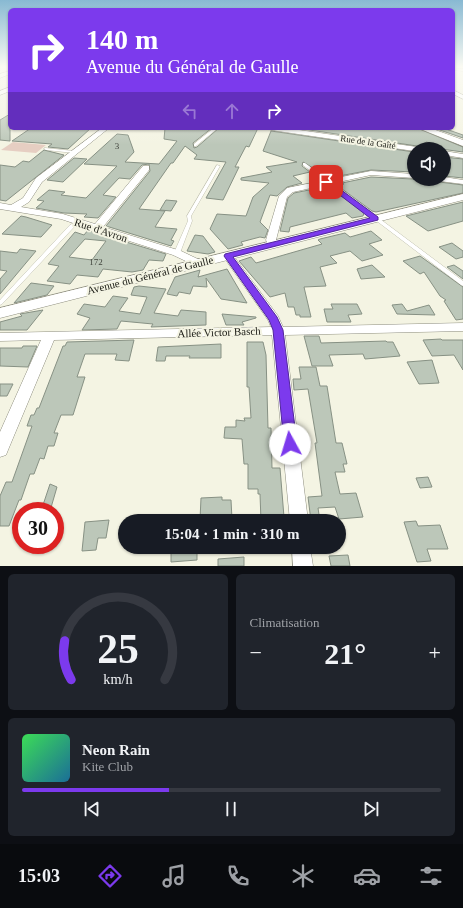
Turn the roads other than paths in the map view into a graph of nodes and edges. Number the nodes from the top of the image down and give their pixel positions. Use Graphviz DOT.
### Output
graph roads {
  1 [pos="103,130"];
  2 [pos="214,130"];
  3 [pos="305,130"];
  4 [pos="427,130"];
  5 [pos="322,131"];
  6 [pos="463,143"];
  7 [pos="195,145"];
  8 [pos="407,147"];
  9 [pos="46,149"];
  10 [pos="74,152"];
  11 [pos="451,154"];
  12 [pos="463,156"];
  13 [pos="304,164"];
  14 [pos="218,166"];
  15 [pos="146,168"];
  16 [pos="407,176"];
  17 [pos="451,180"];
  18 [pos="326,182"];
  19 [pos="463,182"];
  20 [pos="463,196"];
  21 [pos="0,206"];
  22 [pos="13,208"];
  23 [pos="375,218"];
  24 [pos="78,223"];
  25 [pos="96,229"];
  26 [pos="273,244"];
  27 [pos="177,253"];
  28 [pos="228,256"];
  29 [pos="198,263"];
  30 [pos="463,284"];
  31 [pos="0,303"];
  32 [pos="0,313"];
  33 [pos="463,327"];
  34 [pos="278,330"];
  35 [pos="0,337"];
  36 [pos="49,337"];
  37 [pos="0,450"];
  38 [pos="298,514"];
  39 [pos="302,554"];
  40 [pos="303,566"];
  1 -- 10 [label="street"];
  2 -- 7 [label="lane"];
  3 -- 5 [label="street, Rue de la Gaîté"];
  4 -- 6 [label="street"];
  5 -- 8 [label="street, Rue de la Gaîté"];
  9 -- 10 [label="lane"];
  10 -- 22 [label="street"];
  11 -- 12 [label="street"];
  13 -- 18 [label="lane"];
  14 -- 27 [label="lane"];
  15 -- 25 [label="street"];
  16 -- 18 [label="street"];
  17 -- 19 [label="street"];
  18 -- 23 [label="lane"];
  18 -- 26 [label="street"];
  20 -- 23 [label="street, Avenue du Général de Gaulle"];
  21 -- 22 [label="street, Rue d'Avron"];
  22 -- 24 [label="street, Rue d'Avron"];
  23 -- 26 [label="street, Avenue du Général de Gaulle"];
  23 -- 30 [label="lane"];
  24 -- 25 [label="street, Rue d'Avron"];
  24 -- 31 [label="lane"];
  25 -- 27 [label="street, Rue d'Avron"];
  26 -- 28 [label="street, Avenue du Général de Gaulle"];
  27 -- 29 [label="street, Rue d'Avron"];
  28 -- 29 [label="street, Avenue du Général de Gaulle"];
  28 -- 34 [label="street"];
  29 -- 32 [label="street, Avenue du Général de Gaulle"];
  33 -- 34 [label="street, Allée Victor Basch"];
  34 -- 36 [label="street, Allée Victor Basch"];
  34 -- 38 [label="street"];
  35 -- 36 [label="street, Allée Victor Basch"];
  36 -- 37 [label="street"];
  39 -- 40 [label="street"];
}
